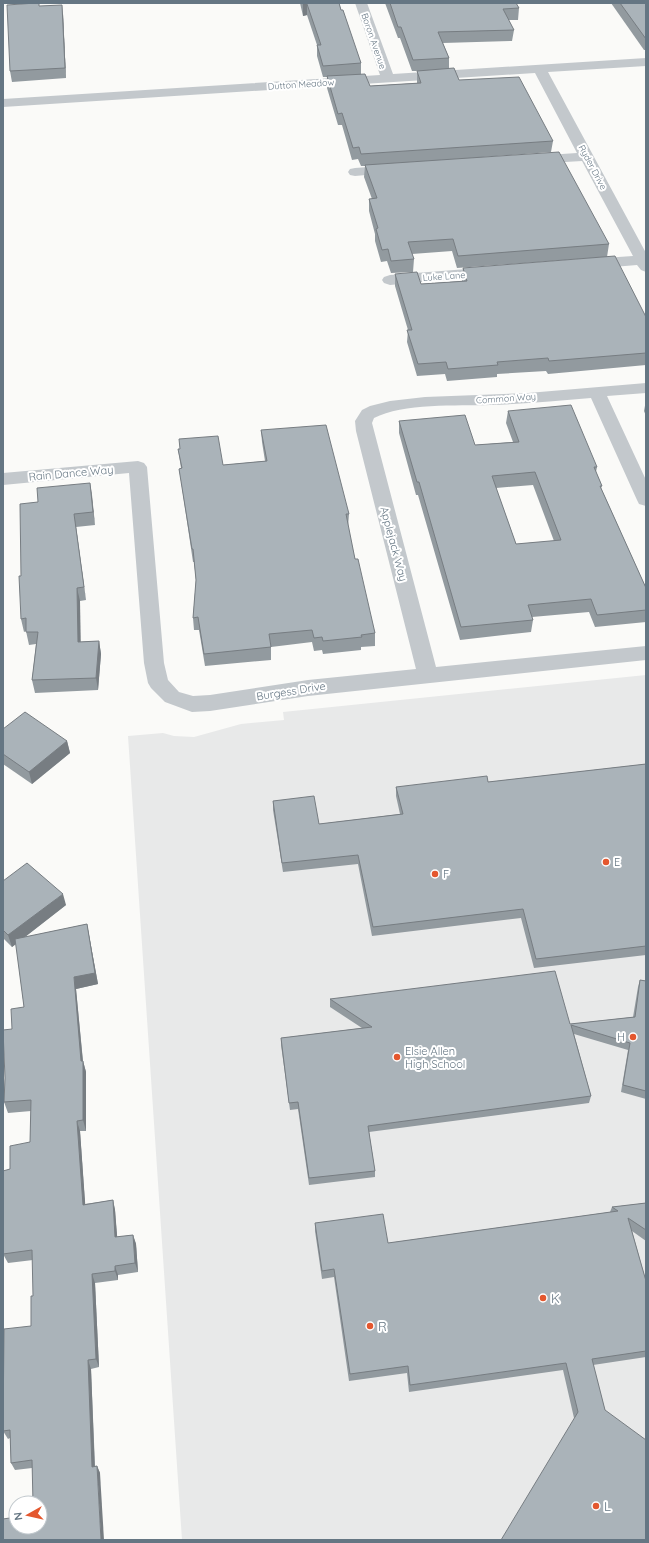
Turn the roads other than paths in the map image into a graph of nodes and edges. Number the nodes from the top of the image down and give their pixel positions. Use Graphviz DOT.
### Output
graph roads {
  1 [pos="361,3"];
  2 [pos="646,62"];
  3 [pos="539,68"];
  4 [pos="388,78"];
  5 [pos="3,103"];
  6 [pos="587,156"];
  7 [pos="515,161"];
  8 [pos="411,168"];
  9 [pos="355,172"];
  10 [pos="644,263"];
  11 [pos="571,266"];
  12 [pos="508,271"];
  13 [pos="390,280"];
  14 [pos="646,388"];
  15 [pos="597,392"];
  16 [pos="367,414"];
  17 [pos="138,467"];
  18 [pos="3,479"];
  19 [pos="646,500"];
  20 [pos="646,653"];
  21 [pos="428,675"];
  1 -- 4 [label="street, Boron Avenue"];
  2 -- 3 [label="street, Dutton Meadow"];
  3 -- 4 [label="street, Dutton Meadow"];
  3 -- 6 [label="street, Ryder Drive"];
  4 -- 5 [label="street, Dutton Meadow"];
  6 -- 7 [label="street"];
  6 -- 10 [label="street, Ryder Drive"];
  8 -- 9 [label="street"];
  10 -- 11 [label="street"];
  12 -- 13 [label="street, Luke Lane"];
  14 -- 15 [label="street, Common Way"];
  15 -- 16 [label="street, Common Way"];
  15 -- 19 [label="street"];
  16 -- 21 [label="street, Applejack Way"];
  17 -- 18 [label="street, Rain Dance Way"];
  17 -- 21 [label="street, Burgess Drive"];
  20 -- 21 [label="street, Burgess Drive"];
}
